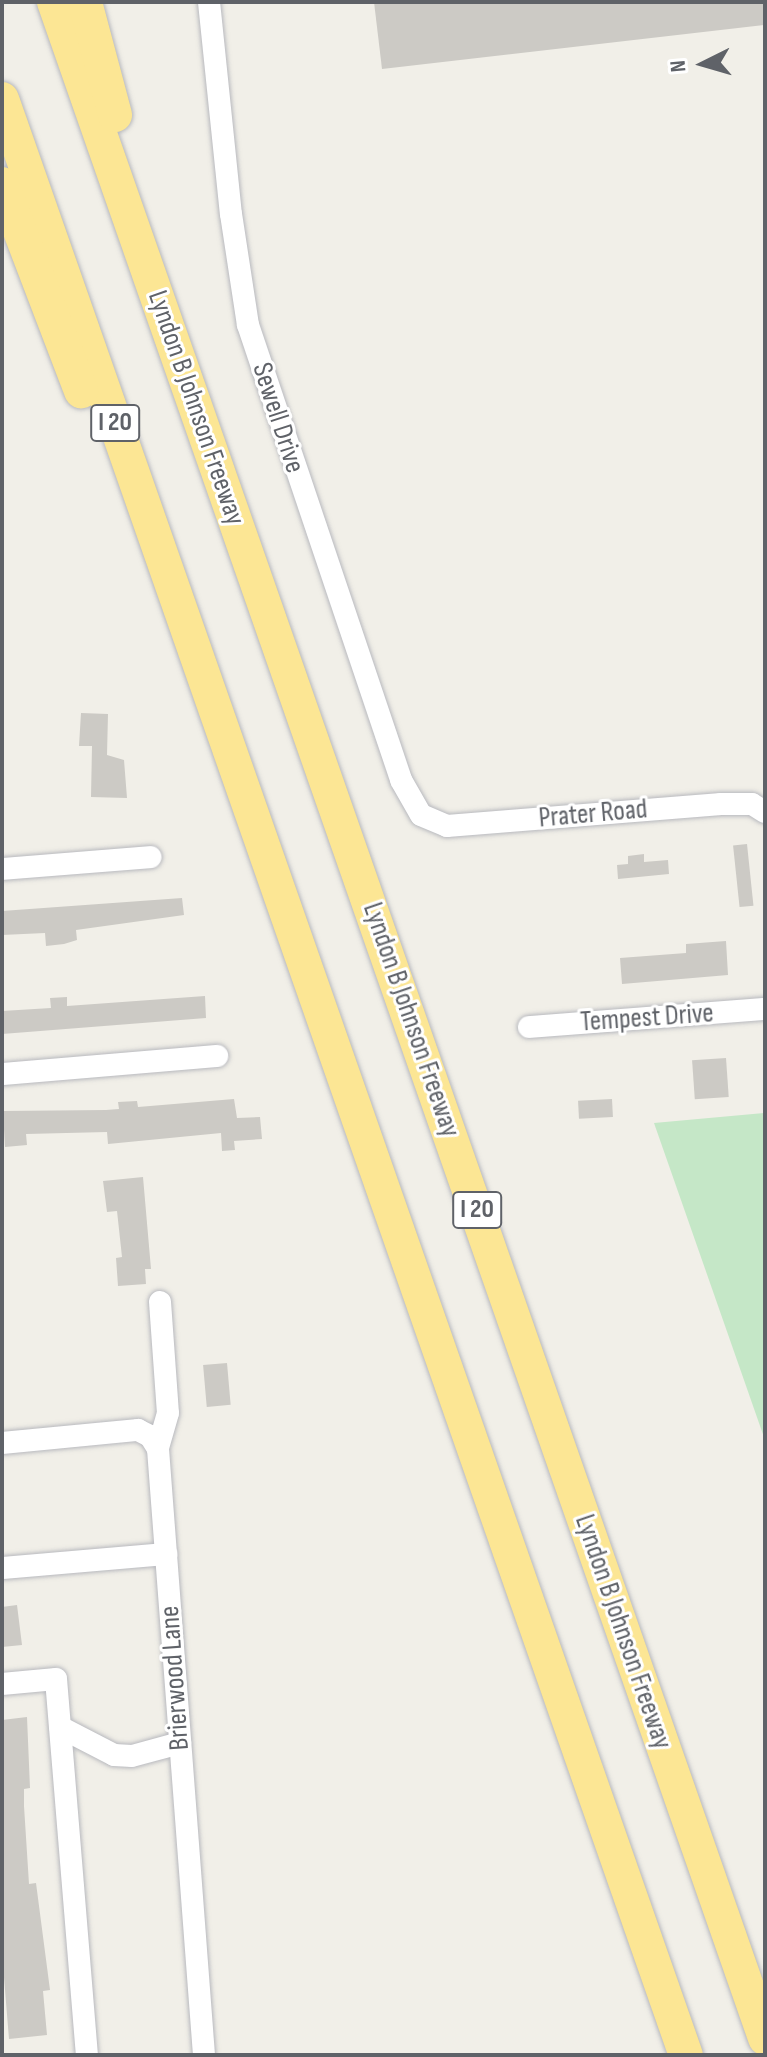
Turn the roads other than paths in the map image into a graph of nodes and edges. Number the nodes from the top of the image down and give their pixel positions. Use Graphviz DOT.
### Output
graph roads {
  1 [pos="54,2"];
  2 [pos="85,2"];
  3 [pos="209,2"];
  4 [pos="2,99"];
  5 [pos="2,184"];
  6 [pos="187,382"];
  7 [pos="228,746"];
  8 [pos="765,812"];
  9 [pos="421,815"];
  10 [pos="151,857"];
  11 [pos="2,869"];
  12 [pos="765,1009"];
  13 [pos="529,1027"];
  14 [pos="217,1056"];
  15 [pos="2,1074"];
  16 [pos="160,1302"];
  17 [pos="2,1443"];
  18 [pos="158,1449"];
  19 [pos="166,1554"];
  20 [pos="2,1568"];
  21 [pos="2,1684"];
  22 [pos="60,1727"];
  23 [pos="180,1743"];
  24 [pos="765,2038"];
  25 [pos="87,2055"];
  26 [pos="204,2055"];
  27 [pos="686,2055"];
  1 -- 6 [label="highway, Lyndon B Johnson Freeway / I 20"];
  2 -- 6 [label="highway"];
  3 -- 9 [label="street, Sewell Drive"];
  4 -- 7 [label="highway, I 20"];
  5 -- 7 [label="highway"];
  6 -- 24 [label="highway, Lyndon B Johnson Freeway / I 20"];
  7 -- 27 [label="highway, I 20"];
  8 -- 9 [label="street, Prater Road"];
  10 -- 11 [label="street"];
  12 -- 13 [label="street, Tempest Drive"];
  14 -- 15 [label="street"];
  16 -- 18 [label="street, Brierwood Lane"];
  17 -- 18 [label="street"];
  18 -- 19 [label="street, Brierwood Lane"];
  19 -- 20 [label="street"];
  19 -- 23 [label="street, Brierwood Lane"];
  21 -- 22 [label="street"];
  22 -- 23 [label="street"];
  22 -- 25 [label="street"];
  23 -- 26 [label="street, Brierwood Lane"];
}
